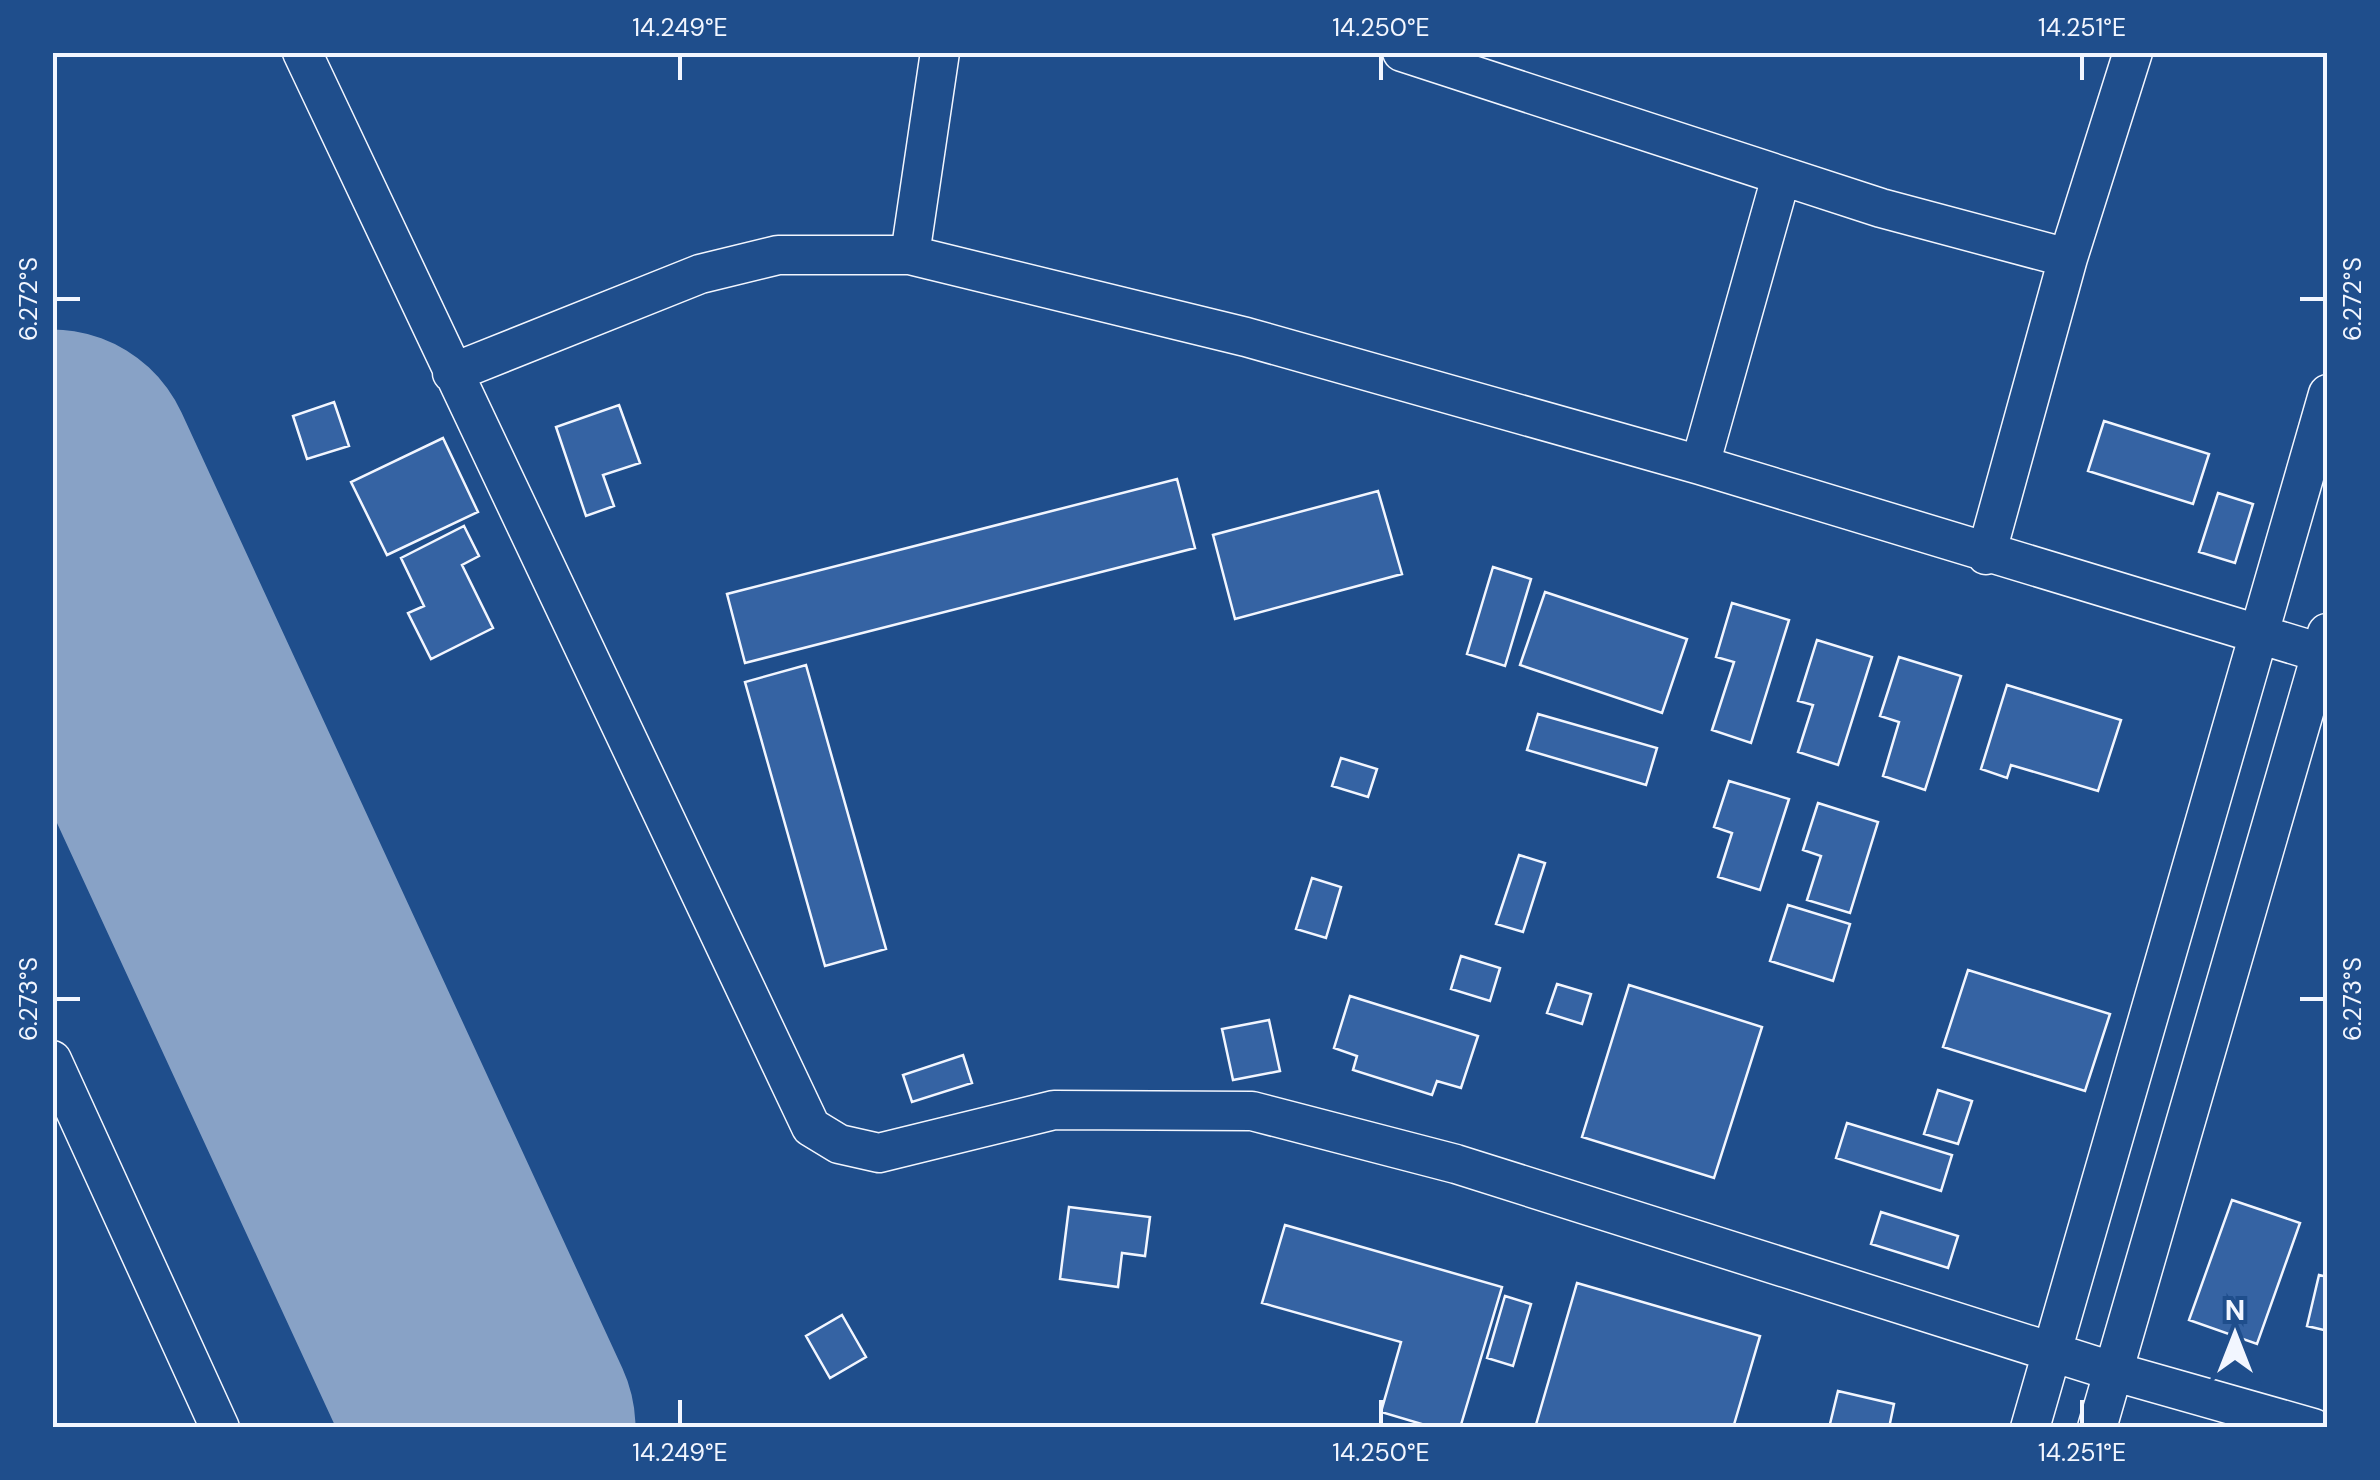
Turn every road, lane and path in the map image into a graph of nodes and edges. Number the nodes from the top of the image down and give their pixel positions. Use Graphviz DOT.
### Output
graph roads {
  1 [pos="302,52"];
  2 [pos="940,52"];
  3 [pos="1402,52"];
  4 [pos="2133,52"];
  5 [pos="1781,177"];
  6 [pos="910,255"];
  7 [pos="2068,258"];
  8 [pos="452,373"];
  9 [pos="2328,394"];
  10 [pos="1700,466"];
  11 [pos="1986,555"];
  12 [pos="2258,635"];
  13 [pos="2324,642"];
  14 [pos="52,1060"];
  15 [pos="2054,1353"];
  16 [pos="2112,1371"];
  17 [pos="220,1428"];
  18 [pos="2030,1428"];
  19 [pos="2097,1428"];
  20 [pos="2314,1428"];
  1 -- 8 [label="street"];
  2 -- 6 [label="street"];
  3 -- 5 [label="street"];
  4 -- 7 [label="street"];
  5 -- 7 [label="street"];
  5 -- 10 [label="street"];
  6 -- 8 [label="street"];
  6 -- 10 [label="street"];
  7 -- 11 [label="street"];
  8 -- 15 [label="street"];
  9 -- 12 [label="street"];
  10 -- 11 [label="street"];
  11 -- 12 [label="street"];
  12 -- 13 [label="street"];
  12 -- 15 [label="street"];
  13 -- 16 [label="street"];
  14 -- 17 [label="street"];
  15 -- 16 [label="street"];
  15 -- 18 [label="street"];
  16 -- 19 [label="street"];
  16 -- 20 [label="street"];
}
